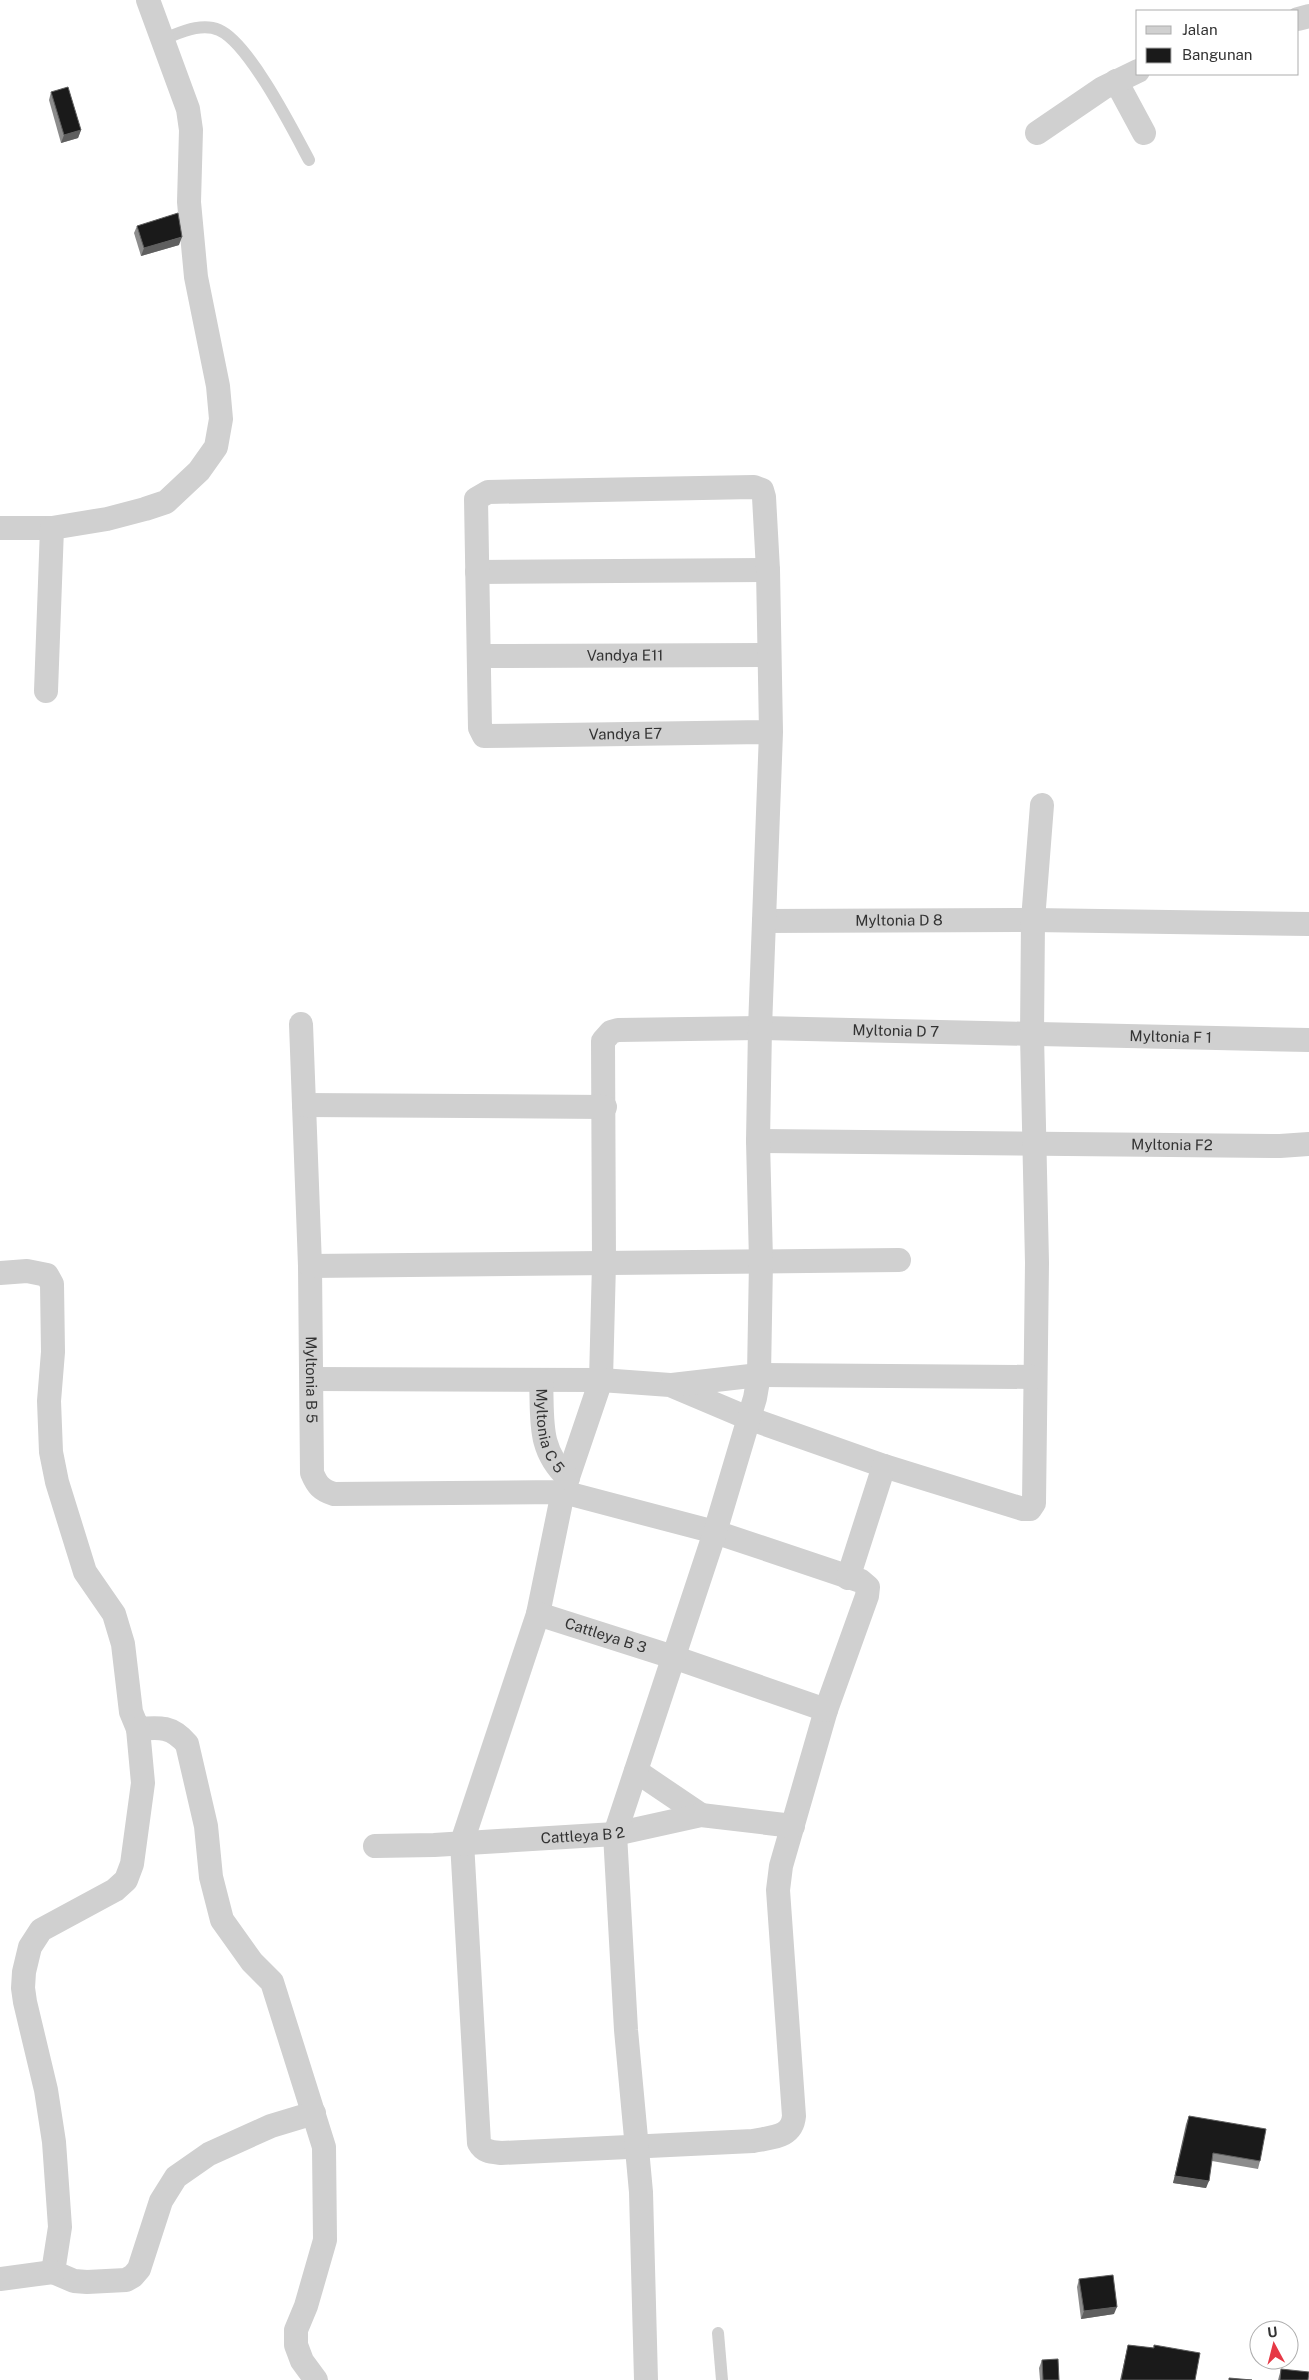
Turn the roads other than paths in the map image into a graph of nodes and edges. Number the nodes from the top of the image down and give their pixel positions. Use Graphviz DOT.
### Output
graph roads {
  1 [pos="148,0"];
  2 [pos="163,39"];
  3 [pos="1136,73"];
  4 [pos="1116,81"];
  5 [pos="1037,133"];
  6 [pos="1144,133"];
  7 [pos="309,160"];
  8 [pos="0,528"];
  9 [pos="52,528"];
  10 [pos="768,570"];
  11 [pos="477,572"];
  12 [pos="769,655"];
  13 [pos="480,656"];
  14 [pos="46,691"];
  15 [pos="771,732"];
  16 [pos="1042,805"];
  17 [pos="1033,920"];
  18 [pos="764,921"];
  19 [pos="1309,924"];
  20 [pos="301,1024"];
  21 [pos="760,1028"];
  22 [pos="1032,1035"];
  23 [pos="1309,1040"];
  24 [pos="304,1105"];
  25 [pos="605,1107"];
  26 [pos="758,1141"];
  27 [pos="1034,1142"];
  28 [pos="1309,1144"];
  29 [pos="899,1260"];
  30 [pos="761,1261"];
  31 [pos="604,1263"];
  32 [pos="310,1266"];
  33 [pos="0,1273"];
  34 [pos="759,1375"];
  35 [pos="1034,1377"];
  36 [pos="312,1379"];
  37 [pos="541,1380"];
  38 [pos="601,1380"];
  39 [pos="670,1386"];
  40 [pos="748,1418"];
  41 [pos="884,1466"];
  42 [pos="566,1485"];
  43 [pos="715,1532"];
  44 [pos="848,1578"];
  45 [pos="538,1614"];
  46 [pos="673,1657"];
  47 [pos="826,1710"];
  48 [pos="138,1729"];
  49 [pos="636,1771"];
  50 [pos="701,1815"];
  51 [pos="793,1826"];
  52 [pos="615,1834"];
  53 [pos="462,1842"];
  54 [pos="374,1846"];
  55 [pos="314,2113"];
  56 [pos="637,2146"];
  57 [pos="53,2272"];
  58 [pos="0,2279"];
  59 [pos="718,2333"];
  60 [pos="316,2380"];
  61 [pos="646,2380"];
  62 [pos="722,2380"];
  1 -- 2 [label="street"];
  2 -- 7 [label="lane"];
  2 -- 9 [label="street"];
  3 -- 4 [label="street"];
  4 -- 5 [label="street"];
  4 -- 6 [label="street"];
  8 -- 9 [label="street"];
  9 -- 14 [label="street"];
  10 -- 11 [label="street"];
  10 -- 11 [label="street"];
  10 -- 12 [label="street"];
  11 -- 13 [label="street"];
  12 -- 13 [label="street, Vandya E11"];
  12 -- 15 [label="street"];
  13 -- 15 [label="street, Vandya E7"];
  15 -- 18 [label="street"];
  16 -- 17 [label="street"];
  17 -- 18 [label="street, Myltonia D 8"];
  17 -- 19 [label="street, Myltonia D 8"];
  17 -- 22 [label="street"];
  18 -- 21 [label="street"];
  20 -- 24 [label="street, Myltonia B 5"];
  21 -- 22 [label="street, Myltonia D 7"];
  21 -- 25 [label="street, Myltonia D 7"];
  21 -- 26 [label="street"];
  22 -- 23 [label="street, Myltonia F 1"];
  22 -- 27 [label="street"];
  24 -- 25 [label="street"];
  24 -- 32 [label="street, Myltonia B 5"];
  25 -- 31 [label="street"];
  26 -- 27 [label="street, Myltonia F2"];
  26 -- 30 [label="street"];
  27 -- 28 [label="street, Myltonia F2"];
  27 -- 35 [label="street"];
  29 -- 30 [label="street"];
  30 -- 31 [label="street"];
  30 -- 34 [label="street"];
  31 -- 32 [label="street"];
  31 -- 38 [label="street"];
  32 -- 36 [label="street, Myltonia B 5"];
  33 -- 48 [label="street"];
  34 -- 35 [label="street"];
  34 -- 39 [label="street"];
  34 -- 40 [label="street"];
  35 -- 41 [label="street"];
  36 -- 37 [label="street"];
  36 -- 42 [label="street, Myltonia B 5"];
  37 -- 38 [label="street"];
  37 -- 42 [label="street, Myltonia C 5"];
  38 -- 39 [label="street"];
  38 -- 42 [label="street"];
  39 -- 40 [label="street"];
  40 -- 41 [label="street"];
  40 -- 43 [label="street"];
  41 -- 44 [label="street"];
  42 -- 43 [label="street, Myltonia B 5"];
  42 -- 45 [label="street"];
  43 -- 44 [label="street, Myltonia B 5"];
  43 -- 46 [label="street"];
  44 -- 47 [label="street, Myltonia B 5"];
  45 -- 46 [label="street, Cattleya B 3"];
  45 -- 53 [label="street"];
  46 -- 47 [label="street, Cattleya B 3"];
  46 -- 49 [label="street"];
  47 -- 51 [label="street"];
  48 -- 55 [label="street"];
  48 -- 57 [label="street"];
  49 -- 50 [label="street, Cattleya B 2"];
  49 -- 52 [label="street"];
  50 -- 51 [label="street, Cattleya B 2"];
  50 -- 52 [label="street, Cattleya B 2"];
  51 -- 56 [label="street"];
  52 -- 53 [label="street, Cattleya B 2"];
  52 -- 56 [label="street"];
  53 -- 54 [label="street, Cattleya B 2"];
  53 -- 56 [label="street"];
  55 -- 57 [label="street"];
  55 -- 60 [label="street"];
  56 -- 61 [label="street"];
  57 -- 58 [label="street"];
  59 -- 62 [label="lane"];
}
